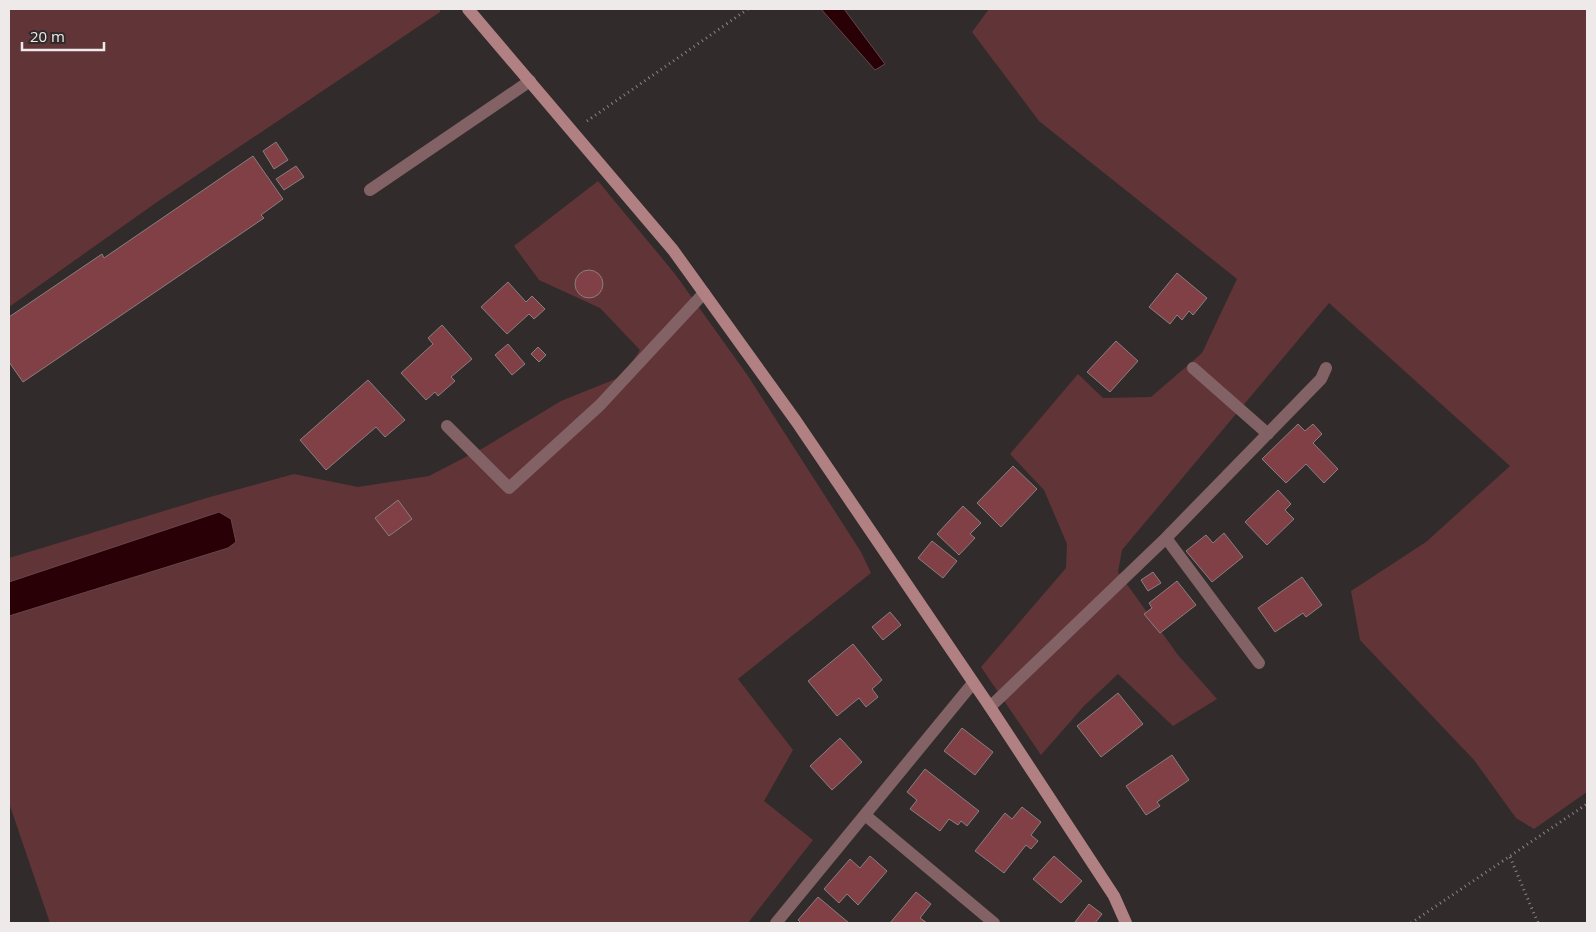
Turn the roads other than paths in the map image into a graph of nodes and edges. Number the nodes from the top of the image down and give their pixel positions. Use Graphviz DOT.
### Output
graph roads {
  1 [pos="468,9"];
  2 [pos="530,81"];
  3 [pos="370,190"];
  4 [pos="704,293"];
  5 [pos="1193,368"];
  6 [pos="1326,368"];
  7 [pos="447,426"];
  8 [pos="1268,434"];
  9 [pos="1166,538"];
  10 [pos="1259,663"];
  11 [pos="973,683"];
  12 [pos="990,707"];
  13 [pos="864,816"];
  14 [pos="776,923"];
  15 [pos="994,923"];
  16 [pos="1126,923"];
  1 -- 2 [label="street"];
  2 -- 3 [label="street"];
  2 -- 4 [label="street"];
  4 -- 7 [label="street"];
  4 -- 11 [label="street"];
  5 -- 8 [label="street"];
  6 -- 8 [label="street"];
  8 -- 9 [label="street"];
  9 -- 10 [label="street"];
  9 -- 12 [label="street"];
  11 -- 12 [label="street"];
  11 -- 13 [label="street"];
  12 -- 16 [label="street"];
  13 -- 14 [label="street"];
  13 -- 15 [label="street"];
}
